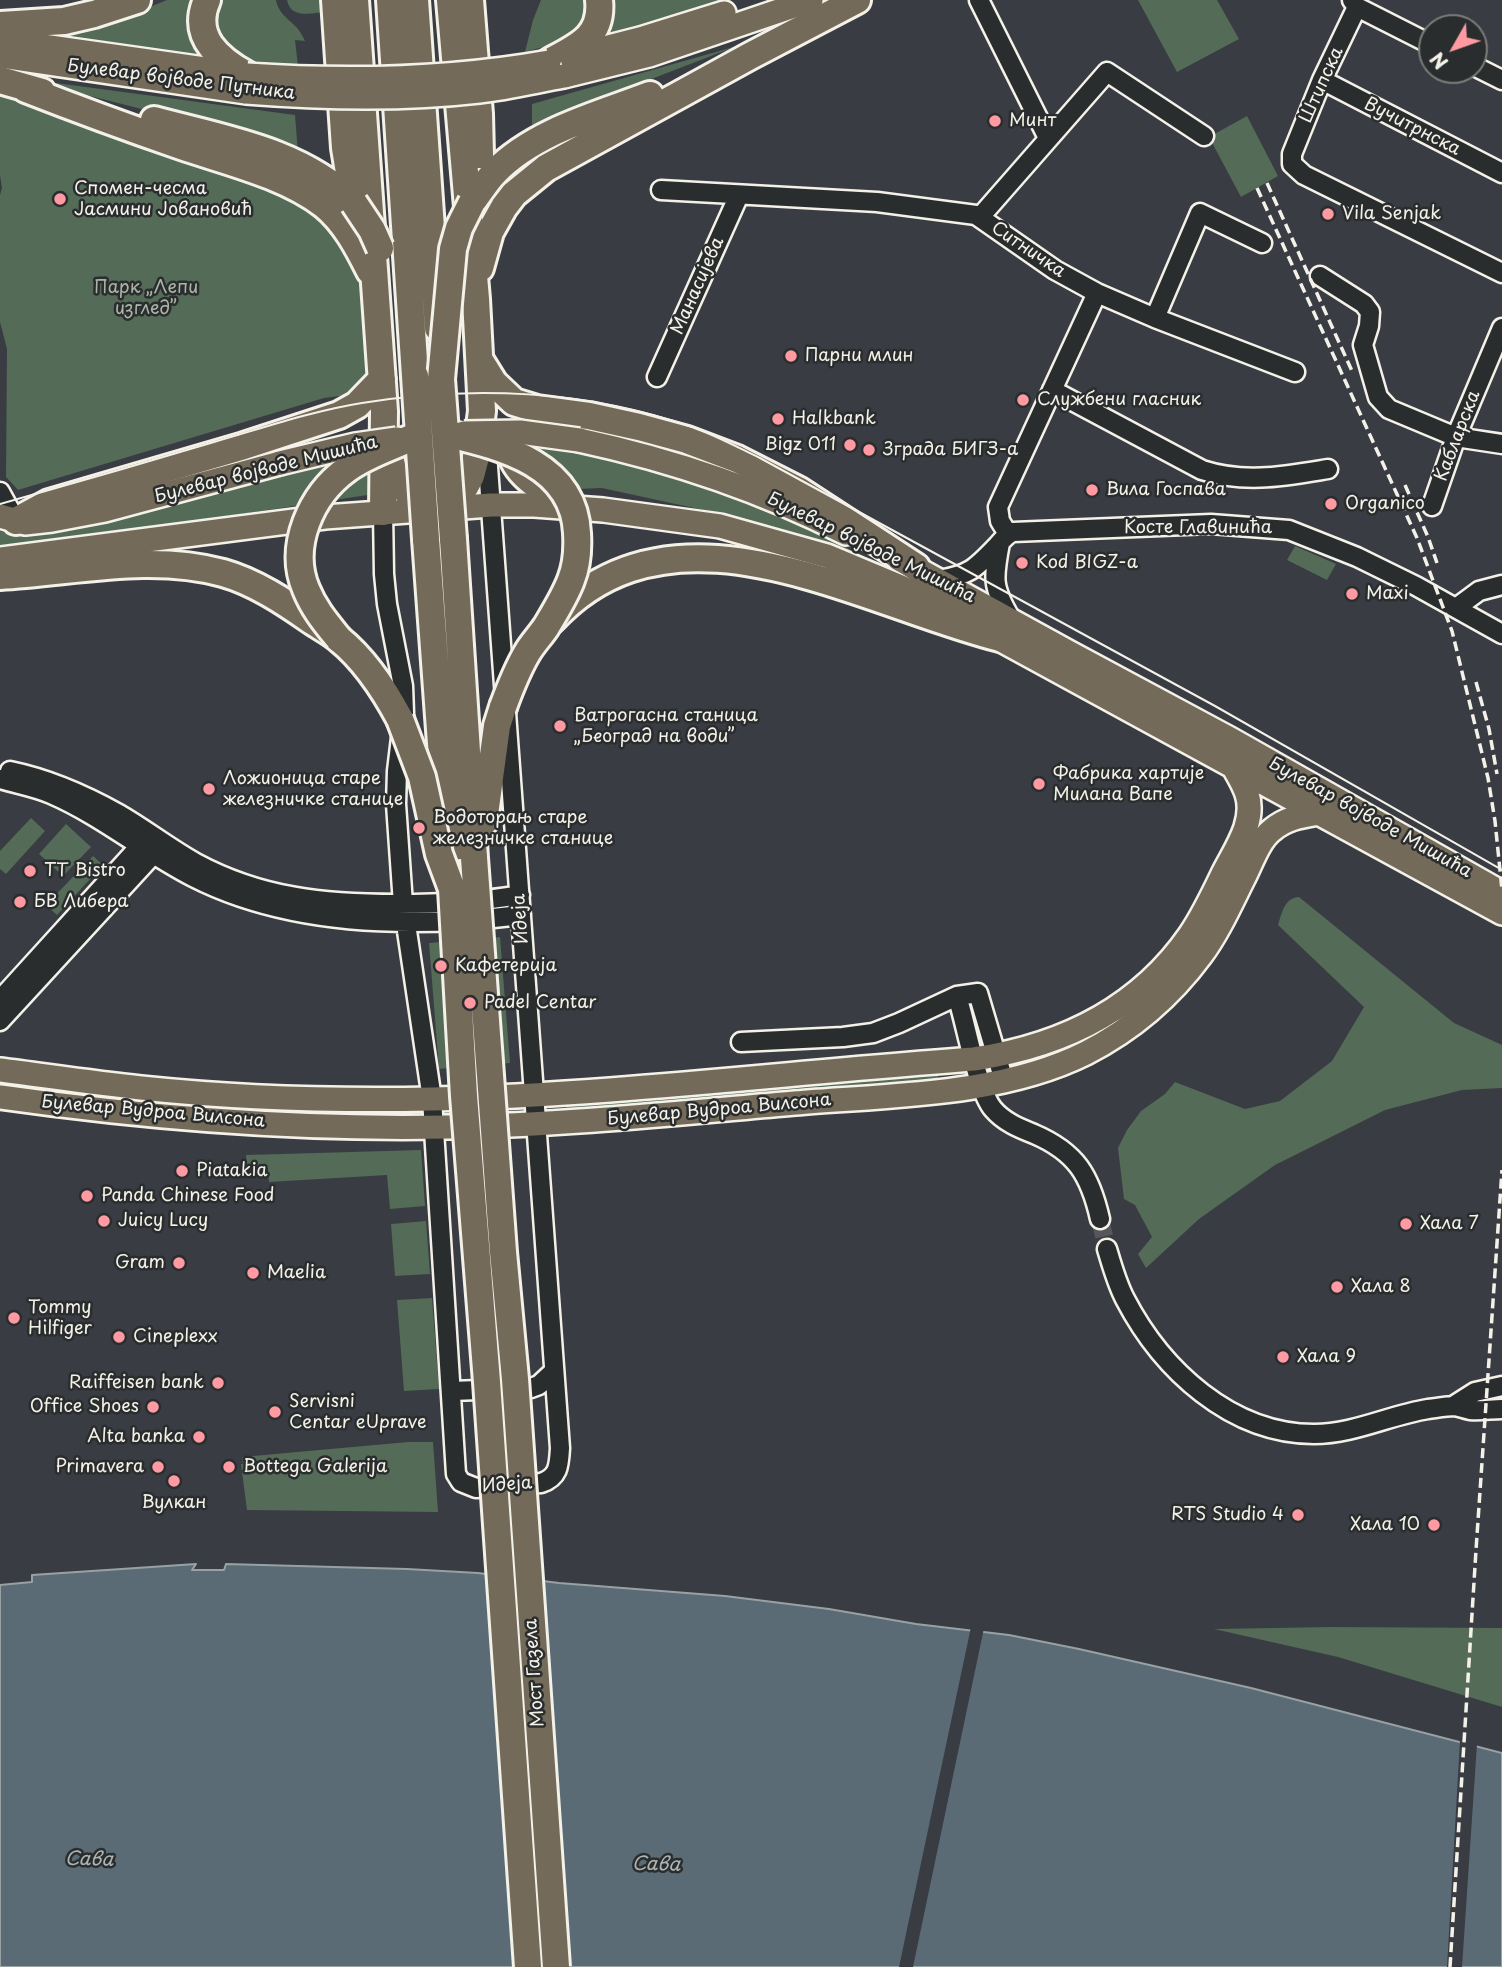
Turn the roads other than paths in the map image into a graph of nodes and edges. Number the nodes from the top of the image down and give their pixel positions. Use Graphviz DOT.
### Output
graph roads {
  1 [pos="137,0"];
  2 [pos="207,0"];
  3 [pos="599,0"];
  4 [pos="764,0"];
  5 [pos="811,0"];
  6 [pos="857,0"];
  7 [pos="979,0"];
  8 [pos="456,2"];
  9 [pos="403,3"];
  10 [pos="342,4"];
  11 [pos="1355,4"];
  12 [pos="0,25"];
  13 [pos="1418,37"];
  14 [pos="0,40"];
  15 [pos="750,56"];
  16 [pos="0,57"];
  17 [pos="557,69"];
  18 [pos="0,80"];
  19 [pos="1322,80"];
  20 [pos="247,83"];
  21 [pos="26,89"];
  22 [pos="1204,136"];
  23 [pos="1048,138"];
  24 [pos="1502,173"];
  25 [pos="661,190"];
  26 [pos="739,195"];
  27 [pos="472,202"];
  28 [pos="354,204"];
  29 [pos="980,217"];
  30 [pos="1262,243"];
  31 [pos="1502,273"];
  32 [pos="1320,276"];
  33 [pos="375,282"];
  34 [pos="475,290"];
  35 [pos="1097,293"];
  36 [pos="1155,318"];
  37 [pos="1502,328"];
  38 [pos="481,362"];
  39 [pos="1295,372"];
  40 [pos="657,377"];
  41 [pos="428,378"];
  42 [pos="382,379"];
  43 [pos="1052,390"];
  44 [pos="537,409"];
  45 [pos="482,411"];
  46 [pos="449,434"];
  47 [pos="398,437"];
  48 [pos="1456,437"];
  49 [pos="1502,444"];
  50 [pos="1328,468"];
  51 [pos="0,492"];
  52 [pos="491,505"];
  53 [pos="568,506"];
  54 [pos="1432,506"];
  55 [pos="441,509"];
  56 [pos="383,512"];
  57 [pos="8,519"];
  58 [pos="1004,538"];
  59 [pos="0,559"];
  60 [pos="927,574"];
  61 [pos="0,576"];
  62 [pos="1502,585"];
  63 [pos="1456,608"];
  64 [pos="545,628"];
  65 [pos="1005,629"];
  66 [pos="1502,634"];
  67 [pos="339,639"];
  68 [pos="1233,766"];
  69 [pos="0,768"];
  70 [pos="0,779"];
  71 [pos="1319,813"];
  72 [pos="152,844"];
  73 [pos="474,858"];
  74 [pos="452,889"];
  75 [pos="1502,893"];
  76 [pos="520,895"];
  77 [pos="404,912"];
  78 [pos="1502,913"];
  79 [pos="521,915"];
  80 [pos="957,996"];
  81 [pos="0,1000"];
  82 [pos="0,1021"];
  83 [pos="741,1042"];
  84 [pos="997,1056"];
  85 [pos="974,1059"];
  86 [pos="4,1069"];
  87 [pos="993,1083"];
  88 [pos="534,1094"];
  89 [pos="0,1097"];
  90 [pos="432,1099"];
  91 [pos="537,1124"];
  92 [pos="434,1127"];
  93 [pos="1100,1219"];
  94 [pos="1107,1249"];
  95 [pos="554,1371"];
  96 [pos="1502,1386"];
  97 [pos="452,1391"];
  98 [pos="1453,1406"];
  99 [pos="1502,1409"];
  100 [pos="528,1967"];
  101 [pos="556,1967"];
  1 -- 12 [label="highway"];
  2 -- 20 [label="highway"];
  3 -- 17 [label="highway"];
  4 -- 17 [label="main road, Булевар војводе Путника"];
  5 -- 17 [label="main road, Булевар војводе Путника"];
  6 -- 15 [label="highway"];
  7 -- 23 [label="street"];
  8 -- 27 [label="highway, bridge"];
  8 -- 34 [label="highway"];
  9 -- 41 [label="highway, bridge"];
  10 -- 28 [label="highway, bridge"];
  10 -- 33 [label="highway"];
  11 -- 13 [label="street"];
  11 -- 19 [label="street, Штипска"];
  14 -- 20 [label="main road, Булевар војводе Путника"];
  15 -- 27 [label="highway"];
  15 -- 34 [label="highway"];
  16 -- 20 [label="main road, Булевар војводе Путника"];
  17 -- 20 [label="main road, Булевар војводе Путника, bridge"];
  18 -- 21 [label="highway"];
  19 -- 24 [label="street, Вучитрнска"];
  19 -- 31 [label="street, Штипска"];
  21 -- 28 [label="highway"];
  21 -- 33 [label="highway"];
  22 -- 23 [label="street"];
  23 -- 29 [label="street"];
  25 -- 26 [label="street, Ситничка"];
  26 -- 29 [label="street, Ситничка"];
  26 -- 40 [label="street, Манасијева"];
  27 -- 41 [label="highway, bridge"];
  28 -- 41 [label="highway, bridge"];
  29 -- 35 [label="street, Ситничка"];
  30 -- 36 [label="street"];
  32 -- 48 [label="street"];
  33 -- 42 [label="highway"];
  34 -- 38 [label="highway"];
  35 -- 36 [label="street, Ситничка"];
  35 -- 43 [label="street"];
  36 -- 39 [label="street, Ситничка"];
  37 -- 48 [label="street, Кабларска"];
  38 -- 44 [label="highway"];
  38 -- 45 [label="highway"];
  41 -- 73 [label="highway, Мост Газела, bridge"];
  41 -- 74 [label="highway, Мост Газела, bridge"];
  42 -- 47 [label="highway"];
  42 -- 57 [label="highway"];
  43 -- 50 [label="street"];
  43 -- 58 [label="street"];
  44 -- 53 [label="highway"];
  44 -- 60 [label="highway"];
  45 -- 52 [label="street, Идеја"];
  45 -- 55 [label="highway"];
  46 -- 47 [label="main road, Булевар војводе Мишића, bridge"];
  46 -- 60 [label="main road, Булевар војводе Мишића, bridge"];
  46 -- 64 [label="highway, bridge"];
  47 -- 55 [label="highway"];
  47 -- 56 [label="highway"];
  47 -- 57 [label="main road, Булевар војводе Мишића, bridge"];
  47 -- 67 [label="highway, bridge"];
  48 -- 49 [label="street"];
  48 -- 54 [label="street, Кабларска"];
  51 -- 57 [label="street"];
  52 -- 53 [label="main road, Булевар војводе Мишића"];
  52 -- 55 [label="main road, Булевар војводе Мишића"];
  52 -- 76 [label="street, Идеја"];
  53 -- 65 [label="main road, Булевар војводе Мишића"];
  55 -- 56 [label="main road, Булевар војводе Мишића"];
  56 -- 59 [label="main road, Булевар војводе Мишића"];
  56 -- 77 [label="street, Идеја"];
  58 -- 60 [label="street"];
  58 -- 63 [label="street, Косте Главинића"];
  58 -- 65 [label="street"];
  60 -- 65 [label="main road, Булевар војводе Мишића"];
  61 -- 67 [label="highway"];
  62 -- 63 [label="street"];
  63 -- 66 [label="street, Косте Главинића"];
  64 -- 65 [label="highway, bridge"];
  64 -- 73 [label="highway, bridge"];
  65 -- 68 [label="main road, Булевар војводе Мишића"];
  65 -- 75 [label="main road, Булевар војводе Мишића"];
  67 -- 74 [label="highway, bridge"];
  68 -- 71 [label="main road, Булевар војводе Мишића"];
  68 -- 84 [label="main road, Булевар Вудроа Вилсона"];
  69 -- 72 [label="street"];
  70 -- 72 [label="street"];
  71 -- 78 [label="main road, Булевар војводе Мишића"];
  71 -- 87 [label="main road, Булевар Вудроа Вилсона"];
  72 -- 77 [label="street"];
  72 -- 81 [label="street"];
  72 -- 82 [label="street"];
  73 -- 101 [label="highway, Мост Газела, bridge"];
  74 -- 100 [label="highway, Мост Газела, bridge"];
  76 -- 77 [label="street"];
  76 -- 79 [label="street, Идеја"];
  77 -- 79 [label="street"];
  77 -- 90 [label="street, Идеја"];
  79 -- 88 [label="street, Идеја"];
  80 -- 83 [label="street"];
  80 -- 84 [label="street"];
  80 -- 85 [label="street"];
  84 -- 85 [label="main road, Булевар Вудроа Вилсона"];
  84 -- 87 [label="street"];
  85 -- 87 [label="street"];
  85 -- 88 [label="main road, Булевар Вудроа Вилсона"];
  86 -- 90 [label="main road, Булевар Вудроа Вилсона"];
  87 -- 91 [label="main road, Булевар Вудроа Вилсона"];
  87 -- 93 [label="street"];
  88 -- 90 [label="main road, Булевар Вудроа Вилсона"];
  88 -- 91 [label="street, Идеја"];
  89 -- 92 [label="main road, Булевар Вудроа Вилсона"];
  90 -- 92 [label="street, Идеја"];
  91 -- 92 [label="main road, Булевар Вудроа Вилсона"];
  91 -- 95 [label="street, Идеја"];
  92 -- 97 [label="street, Идеја"];
  94 -- 98 [label="street"];
  95 -- 97 [label="street"];
  95 -- 97 [label="street, Идеја"];
  96 -- 98 [label="street"];
  98 -- 99 [label="street"];
}
